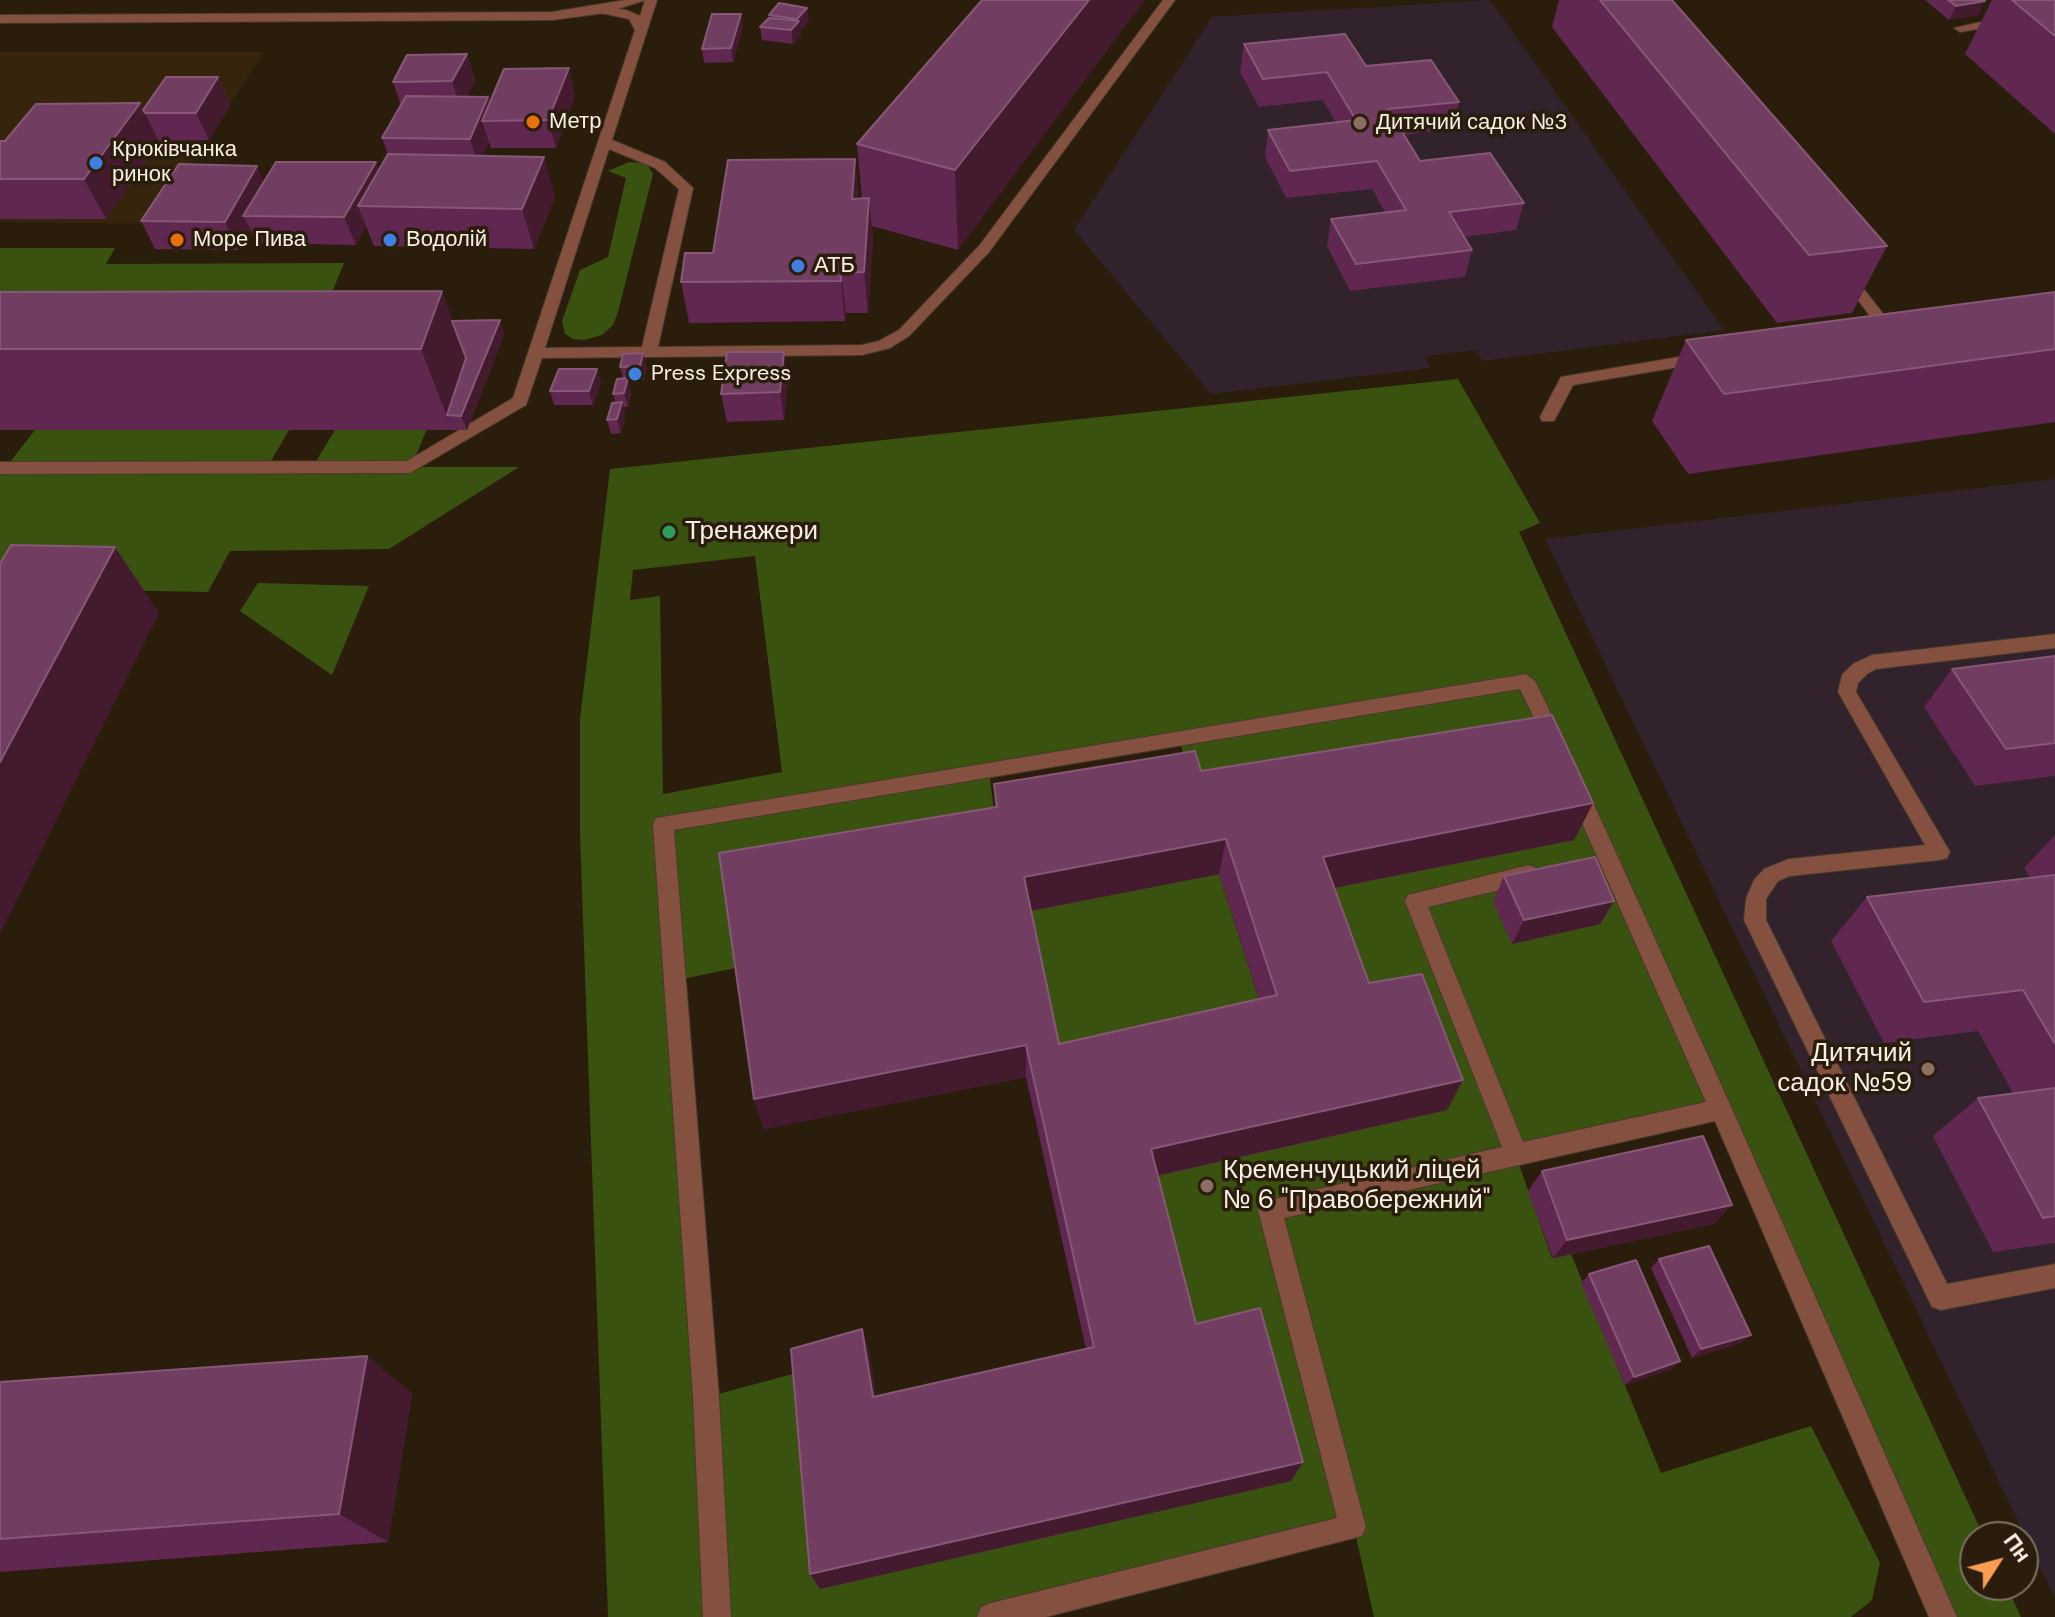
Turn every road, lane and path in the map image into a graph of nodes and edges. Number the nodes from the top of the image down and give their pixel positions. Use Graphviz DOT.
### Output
graph roads {
  1 [pos="640,0"];
  2 [pos="651,0"];
  3 [pos="1169,0"];
  4 [pos="593,10"];
  5 [pos="0,19"];
  6 [pos="1960,28"];
  7 [pos="2021,29"];
  8 [pos="641,30"];
  9 [pos="605,142"];
  10 [pos="1835,262"];
  11 [pos="1861,336"];
  12 [pos="649,350"];
  13 [pos="537,353"];
  14 [pos="1722,355"];
  15 [pos="1548,417"];
  16 [pos="0,468"];
  17 [pos="2055,641"];
  18 [pos="1608,857"];
  19 [pos="1580,862"];
  20 [pos="1551,869"];
  21 [pos="1721,1109"];
  22 [pos="1516,1154"];
  23 [pos="2055,1276"];
  24 [pos="717,1617"];
  25 [pos="991,1617"];
  26 [pos="1943,1617"];
  1 -- 4 [label="street"];
  2 -- 8 [label="street"];
  3 -- 12 [label="street"];
  4 -- 5 [label="street"];
  4 -- 8 [label="street"];
  6 -- 7 [label="street"];
  8 -- 9 [label="street"];
  9 -- 12 [label="street"];
  9 -- 13 [label="street"];
  10 -- 11 [label="street"];
  12 -- 13 [label="street"];
  13 -- 16 [label="street"];
  14 -- 15 [label="street"];
  17 -- 23 [label="street"];
  18 -- 19 [label="street"];
  18 -- 21 [label="street"];
  18 -- 24 [label="street"];
  20 -- 22 [label="street"];
  21 -- 22 [label="street"];
  21 -- 26 [label="street"];
  22 -- 25 [label="street"];
}
